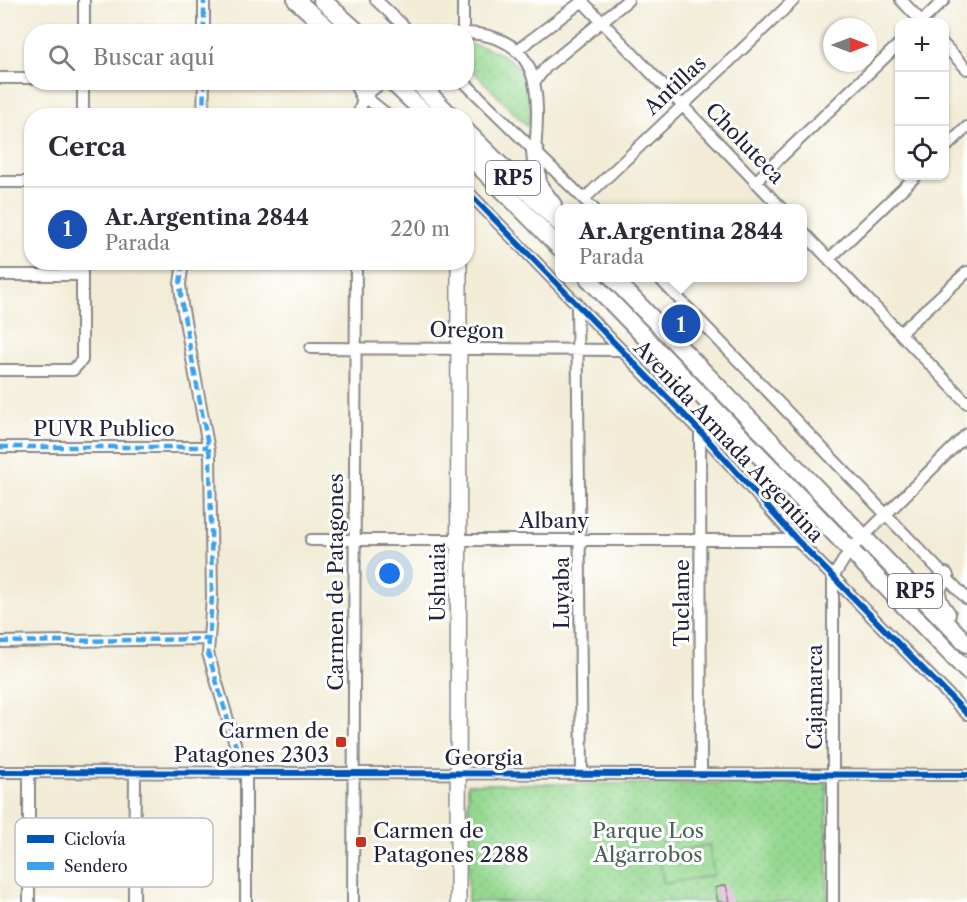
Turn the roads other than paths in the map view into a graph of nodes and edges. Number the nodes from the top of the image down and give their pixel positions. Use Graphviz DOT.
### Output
graph roads {
  1 [pos="84,0"];
  2 [pos="204,0"];
  3 [pos="296,0"];
  4 [pos="322,0"];
  5 [pos="376,0"];
  6 [pos="463,0"];
  7 [pos="583,0"];
  8 [pos="628,0"];
  9 [pos="794,0"];
  10 [pos="901,0"];
  11 [pos="944,0"];
  12 [pos="918,18"];
  13 [pos="926,18"];
  14 [pos="601,22"];
  15 [pos="84,24"];
  16 [pos="204,24"];
  17 [pos="323,24"];
  18 [pos="349,24"];
  19 [pos="402,24"];
  20 [pos="464,24"];
  21 [pos="474,34"];
  22 [pos="895,48"];
  23 [pos="949,49"];
  24 [pos="516,51"];
  25 [pos="967,69"];
  26 [pos="0,78"];
  27 [pos="24,78"];
  28 [pos="536,80"];
  29 [pos="83,90"];
  30 [pos="204,90"];
  31 [pos="361,90"];
  32 [pos="362,90"];
  33 [pos="401,90"];
  34 [pos="425,90"];
  35 [pos="472,90"];
  36 [pos="681,106"];
  37 [pos="83,108"];
  38 [pos="204,108"];
  39 [pos="359,108"];
  40 [pos="381,108"];
  41 [pos="420,108"];
  42 [pos="443,108"];
  43 [pos="967,127"];
  44 [pos="474,139"];
  45 [pos="949,144"];
  46 [pos="535,151"];
  47 [pos="474,161"];
  48 [pos="912,180"];
  49 [pos="0,182"];
  50 [pos="24,182"];
  51 [pos="755,182"];
  52 [pos="474,198"];
  53 [pos="584,199"];
  54 [pos="589,204"];
  55 [pos="777,204"];
  56 [pos="555,206"];
  57 [pos="555,219"];
  58 [pos="807,236"];
  59 [pos="555,243"];
  60 [pos="829,259"];
  61 [pos="82,270"];
  62 [pos="183,270"];
  63 [pos="357,270"];
  64 [pos="459,270"];
  65 [pos="967,272"];
  66 [pos="0,275"];
  67 [pos="82,275"];
  68 [pos="555,280"];
  69 [pos="557,282"];
  70 [pos="592,282"];
  71 [pos="617,282"];
  72 [pos="663,282"];
  73 [pos="578,303"];
  74 [pos="900,333"];
  75 [pos="311,348"];
  76 [pos="356,348"];
  77 [pos="458,350"];
  78 [pos="622,350"];
  79 [pos="579,351"];
  80 [pos="0,370"];
  81 [pos="967,403"];
  82 [pos="700,431"];
  83 [pos="967,434"];
  84 [pos="0,447"];
  85 [pos="208,447"];
  86 [pos="888,514"];
  87 [pos="862,537"];
  88 [pos="355,539"];
  89 [pos="700,539"];
  90 [pos="311,540"];
  91 [pos="458,540"];
  92 [pos="580,540"];
  93 [pos="797,540"];
  94 [pos="850,550"];
  95 [pos="945,576"];
  96 [pos="833,577"];
  97 [pos="967,599"];
  98 [pos="967,638"];
  99 [pos="207,639"];
  100 [pos="0,642"];
  101 [pos="967,644"];
  102 [pos="967,671"];
  103 [pos="967,714"];
  104 [pos="236,747"];
  105 [pos="0,772"];
  106 [pos="29,772"];
  107 [pos="246,772"];
  108 [pos="353,772"];
  109 [pos="458,773"];
  110 [pos="135,774"];
  111 [pos="582,774"];
  112 [pos="701,774"];
  113 [pos="833,774"];
  114 [pos="967,775"];
  115 [pos="29,818"];
  116 [pos="135,818"];
  117 [pos="134,887"];
  118 [pos="134,902"];
  119 [pos="246,902"];
  120 [pos="354,902"];
  121 [pos="458,902"];
  122 [pos="833,902"];
  1 -- 15 [label="street"];
  2 -- 16 [label="street"];
  3 -- 17 [label="main road"];
  4 -- 18 [label="main road"];
  5 -- 19 [label="street"];
  6 -- 20 [label="street"];
  7 -- 14 [label="street, Choluteca"];
  7 -- 24 [label="street"];
  8 -- 14 [label="street"];
  9 -- 36 [label="street, Antillas"];
  10 -- 12 [label="street"];
  11 -- 13 [label="street"];
  14 -- 28 [label="street"];
  14 -- 36 [label="street, Choluteca"];
  21 -- 24 [label="street"];
  22 -- 51 [label="street"];
  23 -- 25 [label="street"];
  24 -- 28 [label="street"];
  26 -- 27 [label="street"];
  28 -- 46 [label="street"];
  29 -- 37 [label="street"];
  30 -- 38 [label="street"];
  31 -- 39 [label="street"];
  32 -- 40 [label="street"];
  33 -- 41 [label="main road"];
  34 -- 42 [label="main road"];
  35 -- 46 [label="street"];
  36 -- 51 [label="street, Choluteca"];
  36 -- 53 [label="street, Antillas"];
  43 -- 45 [label="street"];
  44 -- 57 [label="main road, RP5"];
  46 -- 53 [label="street"];
  46 -- 56 [label="main road"];
  47 -- 59 [label="main road, RP5"];
  48 -- 60 [label="street"];
  49 -- 50 [label="street"];
  51 -- 55 [label="street, Choluteca"];
  52 -- 68 [label="street, Avenida Armada Argentina"];
  53 -- 54 [label="street"];
  58 -- 60 [label="street"];
  60 -- 74 [label="street"];
  61 -- 67 [label="street"];
  62 -- 85 [label="street"];
  63 -- 76 [label="street, Carmen de Patagones"];
  64 -- 77 [label="main road, Ushuaia"];
  65 -- 74 [label="street"];
  66 -- 67 [label="street"];
  67 -- 80 [label="street"];
  69 -- 73 [label="street, Avenida Armada Argentina"];
  70 -- 94 [label="main road, Avenida Armada Argentina / RP5"];
  71 -- 87 [label="main road, Avenida Armada Argentina / RP5"];
  72 -- 86 [label="street"];
  73 -- 78 [label="street, Avenida Armada Argentina"];
  73 -- 79 [label="street, Luyaba"];
  74 -- 81 [label="street"];
  75 -- 76 [label="street, Oregon"];
  76 -- 77 [label="street, Oregon"];
  76 -- 88 [label="street, Carmen de Patagones"];
  77 -- 79 [label="street, Oregon"];
  77 -- 91 [label="main road, Ushuaia"];
  78 -- 79 [label="street, Oregon"];
  78 -- 82 [label="street, Avenida Armada Argentina"];
  79 -- 92 [label="street, Luyaba"];
  82 -- 89 [label="street, Tuclame"];
  82 -- 93 [label="street, Avenida Armada Argentina"];
  83 -- 86 [label="street"];
  84 -- 85 [label="street, PUVR Publico"];
  85 -- 99 [label="street"];
  86 -- 87 [label="street"];
  86 -- 95 [label="street"];
  87 -- 94 [label="street"];
  87 -- 101 [label="main road, Avenida Armada Argentina / RP5"];
  88 -- 90 [label="street, Albany"];
  88 -- 91 [label="street, Albany"];
  88 -- 108 [label="street, Carmen de Patagones"];
  89 -- 92 [label="street, Albany"];
  89 -- 93 [label="street, Albany"];
  89 -- 112 [label="street, Tuclame"];
  91 -- 92 [label="street, Albany"];
  91 -- 109 [label="main road, Ushuaia"];
  92 -- 111 [label="street, Luyaba"];
  93 -- 96 [label="street, Avenida Armada Argentina"];
  94 -- 96 [label="street"];
  94 -- 102 [label="main road, Avenida Armada Argentina / RP5"];
  95 -- 97 [label="street"];
  95 -- 98 [label="main road"];
  96 -- 103 [label="street, Avenida Armada Argentina"];
  96 -- 113 [label="street, Cajamarca"];
  99 -- 100 [label="street"];
  99 -- 104 [label="street"];
  105 -- 106 [label="street, Georgia"];
  106 -- 110 [label="street, Georgia"];
  106 -- 115 [label="street"];
  107 -- 108 [label="street, Georgia"];
  107 -- 110 [label="street, Georgia"];
  107 -- 119 [label="street"];
  108 -- 109 [label="street, Georgia"];
  108 -- 120 [label="street, Carmen de Patagones"];
  109 -- 111 [label="street, Georgia"];
  109 -- 121 [label="main road, Ushuaia"];
  110 -- 116 [label="street"];
  111 -- 112 [label="street, Georgia"];
  112 -- 113 [label="street, Georgia"];
  113 -- 114 [label="street, Georgia"];
  113 -- 122 [label="street, Cajamarca"];
  117 -- 118 [label="street"];
}
